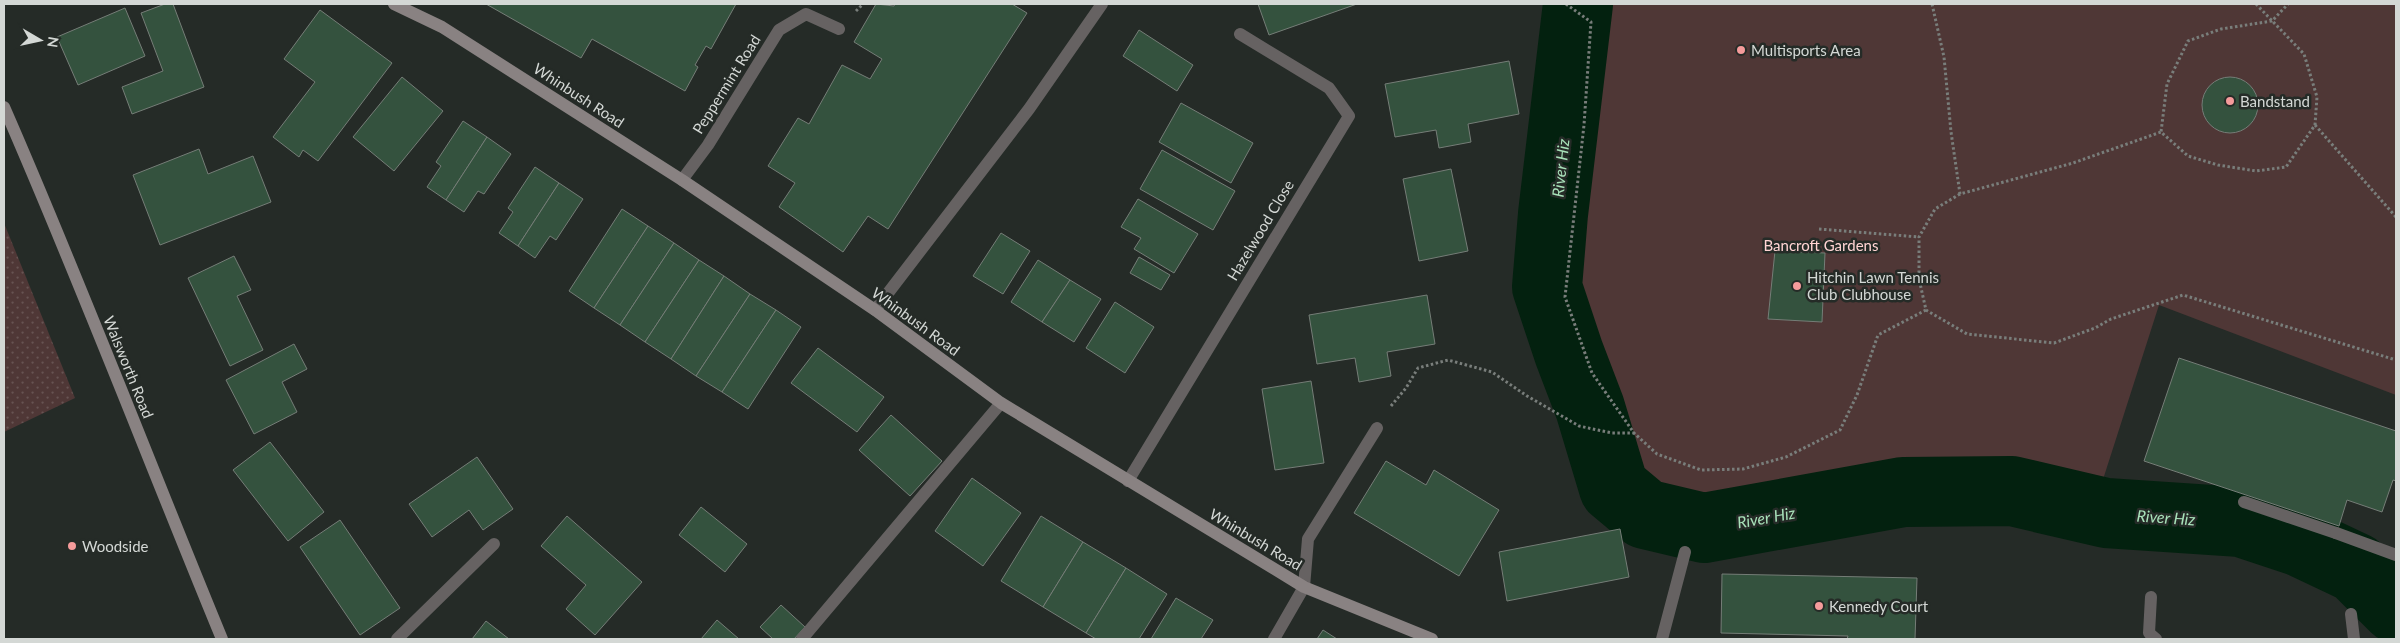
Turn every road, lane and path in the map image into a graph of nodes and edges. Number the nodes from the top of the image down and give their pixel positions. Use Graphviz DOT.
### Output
graph roads {
  1 [pos="394,4"];
  2 [pos="1102,4"];
  3 [pos="1932,4"];
  4 [pos="2256,4"];
  5 [pos="2288,4"];
  6 [pos="1568,5"];
  7 [pos="808,9"];
  8 [pos="2272,21"];
  9 [pos="839,29"];
  10 [pos="1240,34"];
  11 [pos="4,107"];
  12 [pos="2315,125"];
  13 [pos="2161,132"];
  14 [pos="682,180"];
  15 [pos="1960,194"];
  16 [pos="2396,218"];
  17 [pos="1819,228"];
  18 [pos="1919,237"];
  19 [pos="875,310"];
  20 [pos="1926,310"];
  21 [pos="2396,360"];
  22 [pos="1001,404"];
  23 [pos="1377,428"];
  24 [pos="1634,433"];
  25 [pos="1128,481"];
  26 [pos="2244,502"];
  27 [pos="494,544"];
  28 [pos="1685,552"];
  29 [pos="2396,555"];
  30 [pos="1304,587"];
  31 [pos="2151,597"];
  32 [pos="2351,614"];
  33 [pos="222,639"];
  34 [pos="397,639"];
  35 [pos="802,639"];
  36 [pos="1274,639"];
  37 [pos="1432,639"];
  38 [pos="1662,639"];
  39 [pos="2156,639"];
  40 [pos="2354,639"];
  1 -- 14 [label="street, Whinbush Road"];
  2 -- 19 [label="street"];
  3 -- 15 [label="path"];
  4 -- 8 [label="path"];
  5 -- 8 [label="path"];
  6 -- 24 [label="path"];
  7 -- 9 [label="street, Peppermint Road"];
  7 -- 14 [label="street, Peppermint Road"];
  8 -- 12 [label="path"];
  8 -- 13 [label="path"];
  10 -- 25 [label="street, Hazelwood Close"];
  11 -- 33 [label="street, Walsworth Road"];
  12 -- 13 [label="path"];
  12 -- 16 [label="path"];
  13 -- 15 [label="path"];
  14 -- 19 [label="street, Whinbush Road"];
  15 -- 18 [label="path"];
  17 -- 18 [label="path"];
  18 -- 20 [label="path"];
  19 -- 22 [label="street, Whinbush Road"];
  20 -- 21 [label="path"];
  20 -- 24 [label="path"];
  22 -- 25 [label="street, Whinbush Road"];
  22 -- 35 [label="street"];
  23 -- 24 [label="path"];
  23 -- 30 [label="street"];
  25 -- 30 [label="street, Whinbush Road"];
  26 -- 29 [label="street"];
  27 -- 34 [label="street"];
  28 -- 38 [label="street"];
  30 -- 36 [label="street"];
  30 -- 37 [label="street, Whinbush Road"];
  31 -- 39 [label="street"];
  32 -- 40 [label="street"];
}
